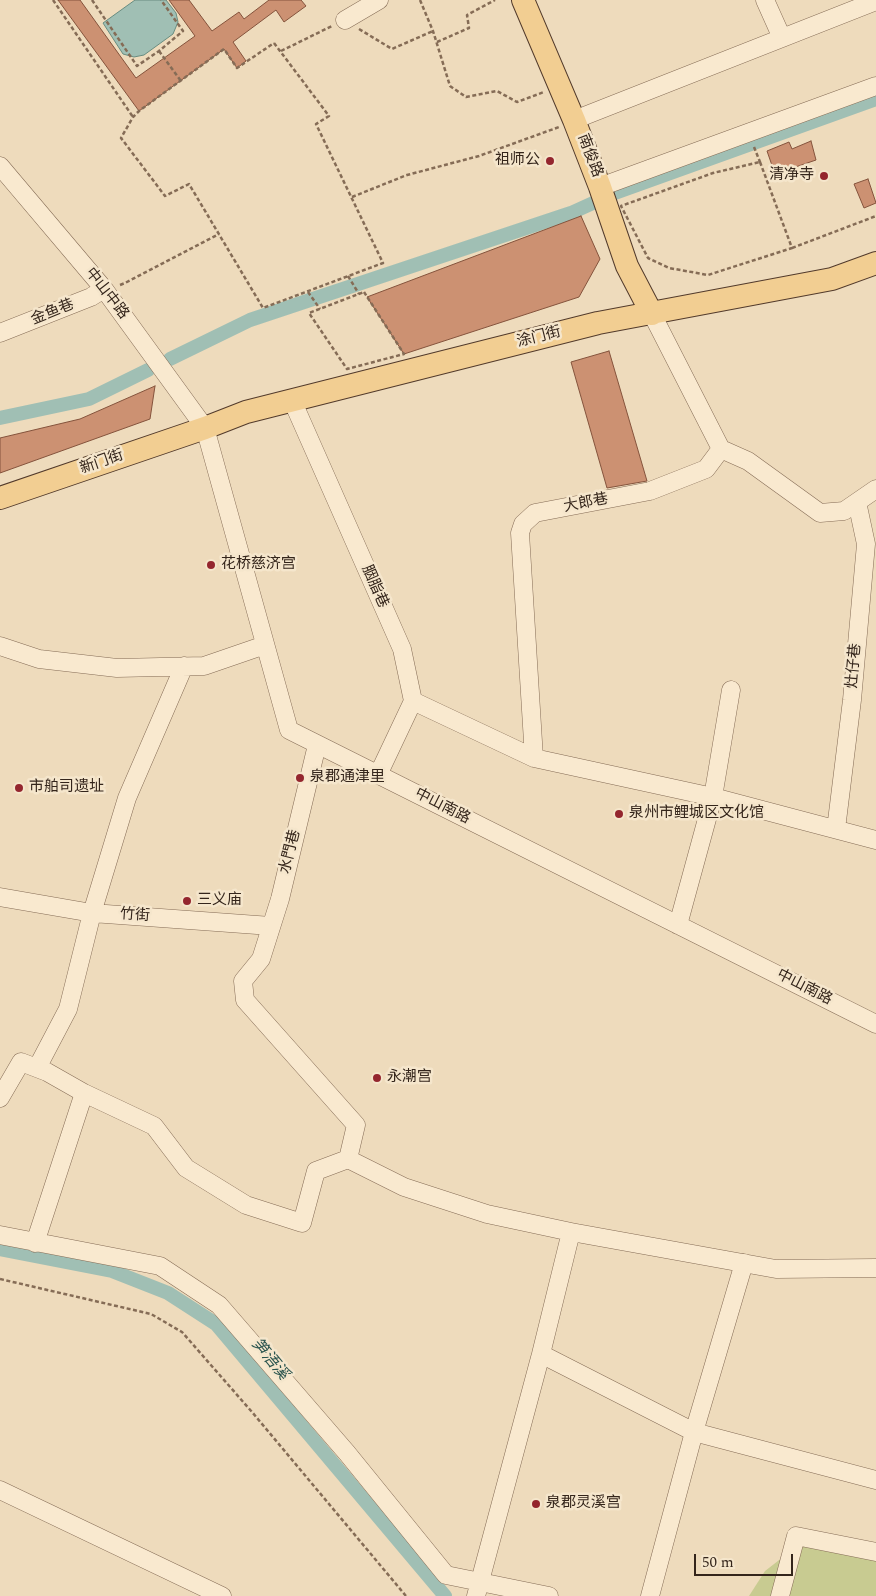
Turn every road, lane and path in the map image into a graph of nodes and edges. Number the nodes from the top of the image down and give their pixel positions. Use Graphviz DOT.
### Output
graph roads {
  1 [pos="53,0"];
  2 [pos="92,0"];
  3 [pos="161,0"];
  4 [pos="379,0"];
  5 [pos="420,0"];
  6 [pos="495,0"];
  7 [pos="523,0"];
  8 [pos="765,0"];
  9 [pos="876,1"];
  10 [pos="345,20"];
  11 [pos="433,31"];
  12 [pos="782,38"];
  13 [pos="437,42"];
  14 [pos="159,51"];
  15 [pos="281,51"];
  16 [pos="181,81"];
  17 [pos="560,86"];
  18 [pos="876,86"];
  19 [pos="133,117"];
  20 [pos="574,120"];
  21 [pos="0,166"];
  22 [pos="600,187"];
  23 [pos="352,197"];
  24 [pos="876,216"];
  25 [pos="219,234"];
  26 [pos="792,248"];
  27 [pos="876,263"];
  28 [pos="348,276"];
  29 [pos="104,288"];
  30 [pos="308,291"];
  31 [pos="359,294"];
  32 [pos="320,309"];
  33 [pos="652,314"];
  34 [pos="0,334"];
  35 [pos="292,400"];
  36 [pos="204,428"];
  37 [pos="721,450"];
  38 [pos="876,490"];
  39 [pos="0,498"];
  40 [pos="857,502"];
  41 [pos="265,645"];
  42 [pos="0,646"];
  43 [pos="184,666"];
  44 [pos="731,690"];
  45 [pos="413,701"];
  46 [pos="317,745"];
  47 [pos="534,758"];
  48 [pos="378,775"];
  49 [pos="713,797"];
  50 [pos="836,830"];
  51 [pos="876,840"];
  52 [pos="0,897"];
  53 [pos="92,913"];
  54 [pos="678,925"];
  55 [pos="271,926"];
  56 [pos="876,1024"];
  57 [pos="36,1068"];
  58 [pos="84,1093"];
  59 [pos="0,1098"];
  60 [pos="348,1159"];
  61 [pos="571,1232"];
  62 [pos="0,1235"];
  63 [pos="35,1243"];
  64 [pos="744,1263"];
  65 [pos="876,1268"];
  66 [pos="0,1278"];
  67 [pos="541,1354"];
  68 [pos="694,1432"];
  69 [pos="876,1480"];
  70 [pos="0,1490"];
  71 [pos="876,1552"];
  72 [pos="477,1590"];
  73 [pos="222,1596"];
  74 [pos="406,1596"];
  75 [pos="549,1596"];
  76 [pos="650,1596"];
  77 [pos="780,1596"];
  1 -- 19 [label="path"];
  2 -- 14 [label="path"];
  3 -- 14 [label="path"];
  4 -- 10 [label="street"];
  5 -- 11 [label="path"];
  6 -- 13 [label="path"];
  7 -- 17 [label="main road, 南俊路"];
  8 -- 12 [label="street"];
  9 -- 12 [label="street"];
  10 -- 11 [label="path"];
  10 -- 15 [label="path"];
  11 -- 13 [label="path"];
  12 -- 20 [label="street"];
  13 -- 17 [label="path"];
  14 -- 16 [label="path"];
  15 -- 16 [label="path"];
  15 -- 23 [label="path"];
  16 -- 19 [label="path"];
  17 -- 20 [label="main road, 南俊路"];
  18 -- 22 [label="street"];
  19 -- 25 [label="path"];
  20 -- 22 [label="main road, 南俊路"];
  20 -- 23 [label="path"];
  21 -- 29 [label="street, 中山中路"];
  22 -- 33 [label="main road, 南俊路"];
  23 -- 28 [label="path"];
  24 -- 26 [label="path"];
  25 -- 29 [label="path"];
  25 -- 30 [label="path"];
  26 -- 26 [label="path"];
  27 -- 33 [label="main road, 涂门街"];
  28 -- 30 [label="path"];
  28 -- 31 [label="path"];
  29 -- 34 [label="street, 金鱼巷"];
  29 -- 36 [label="street, 中山中路"];
  30 -- 32 [label="path"];
  31 -- 32 [label="path"];
  31 -- 32 [label="path"];
  33 -- 35 [label="main road, 涂门街"];
  33 -- 37 [label="street"];
  35 -- 36 [label="main road, 涂门街"];
  35 -- 45 [label="street, 胭脂巷"];
  36 -- 39 [label="main road, 新门街"];
  36 -- 41 [label="street, 中山南路"];
  37 -- 40 [label="street"];
  37 -- 47 [label="street, 大郎巷"];
  38 -- 40 [label="street"];
  40 -- 50 [label="street, 灶仔巷"];
  41 -- 43 [label="street"];
  41 -- 46 [label="street, 中山南路"];
  42 -- 43 [label="street"];
  43 -- 53 [label="street"];
  44 -- 49 [label="street"];
  45 -- 47 [label="street"];
  45 -- 48 [label="street"];
  46 -- 48 [label="street, 中山南路"];
  46 -- 55 [label="street, 水門巷"];
  47 -- 49 [label="street"];
  48 -- 54 [label="street, 中山南路"];
  49 -- 50 [label="street"];
  49 -- 54 [label="street"];
  50 -- 51 [label="street"];
  52 -- 53 [label="street, 竹街"];
  53 -- 55 [label="street, 竹街"];
  53 -- 57 [label="street"];
  54 -- 56 [label="street, 中山南路"];
  55 -- 60 [label="street, 水門巷"];
  57 -- 58 [label="street"];
  57 -- 59 [label="street"];
  58 -- 60 [label="street"];
  58 -- 63 [label="street"];
  60 -- 61 [label="street"];
  61 -- 64 [label="street"];
  61 -- 67 [label="street"];
  62 -- 63 [label="street"];
  63 -- 72 [label="street"];
  64 -- 65 [label="street"];
  64 -- 68 [label="street"];
  66 -- 74 [label="path"];
  67 -- 68 [label="street"];
  67 -- 72 [label="street"];
  68 -- 69 [label="street"];
  68 -- 76 [label="street"];
  70 -- 73 [label="street"];
  71 -- 77 [label="street"];
  72 -- 75 [label="street"];
}
